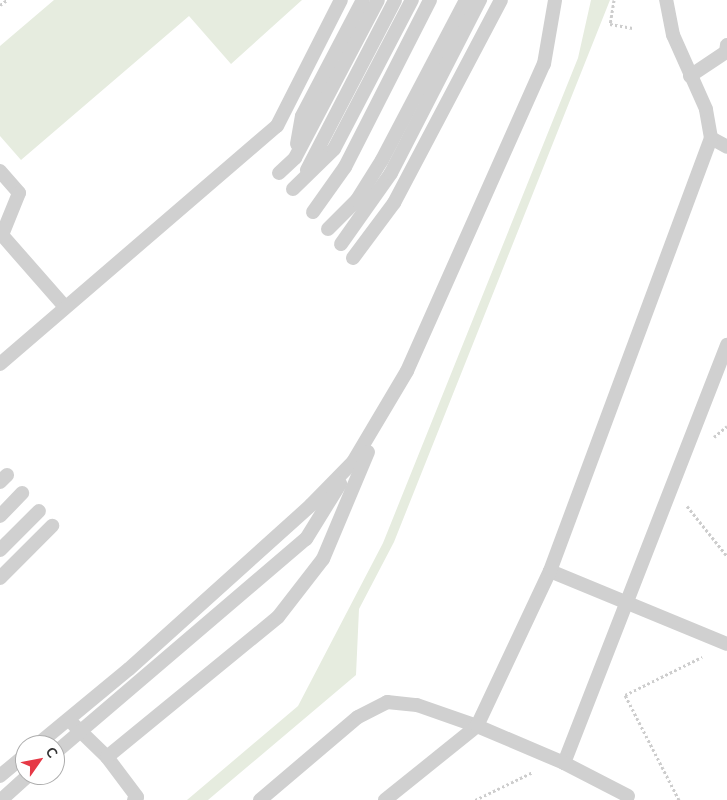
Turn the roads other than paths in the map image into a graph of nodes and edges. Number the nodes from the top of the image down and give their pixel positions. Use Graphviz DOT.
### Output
graph roads {
  1 [pos="340,0"];
  2 [pos="362,0"];
  3 [pos="378,0"];
  4 [pos="395,0"];
  5 [pos="412,0"];
  6 [pos="430,0"];
  7 [pos="466,0"];
  8 [pos="480,0"];
  9 [pos="501,0"];
  10 [pos="555,0"];
  11 [pos="666,0"];
  12 [pos="727,45"];
  13 [pos="690,76"];
  14 [pos="712,138"];
  15 [pos="727,147"];
  16 [pos="295,158"];
  17 [pos="0,171"];
  18 [pos="279,173"];
  19 [pos="313,212"];
  20 [pos="328,229"];
  21 [pos="341,244"];
  22 [pos="353,258"];
  23 [pos="65,307"];
  24 [pos="727,345"];
  25 [pos="0,364"];
  26 [pos="386,407"];
  27 [pos="353,462"];
  28 [pos="22,492"];
  29 [pos="39,511"];
  30 [pos="0,516"];
  31 [pos="52,526"];
  32 [pos="0,550"];
  33 [pos="550,570"];
  34 [pos="0,578"];
  35 [pos="626,602"];
  36 [pos="727,644"];
  37 [pos="68,719"];
  38 [pos="477,726"];
  39 [pos="80,731"];
  40 [pos="49,735"];
  41 [pos="65,744"];
  42 [pos="107,757"];
  43 [pos="15,763"];
  44 [pos="564,763"];
  45 [pos="0,776"];
  46 [pos="18,785"];
  47 [pos="628,796"];
  48 [pos="1,800"];
  49 [pos="134,800"];
  50 [pos="260,800"];
  51 [pos="385,800"];
  1 -- 23 [label="lane"];
  2 -- 16 [label="lane"];
  3 -- 16 [label="lane"];
  4 -- 5 [label="lane"];
  6 -- 19 [label="lane"];
  7 -- 20 [label="lane"];
  8 -- 21 [label="lane"];
  9 -- 22 [label="lane"];
  10 -- 26 [label="lane"];
  11 -- 13 [label="lane"];
  12 -- 13 [label="lane"];
  13 -- 14 [label="lane"];
  14 -- 15 [label="lane"];
  14 -- 33 [label="lane"];
  16 -- 18 [label="lane"];
  17 -- 23 [label="lane"];
  23 -- 25 [label="lane"];
  24 -- 35 [label="lane"];
  26 -- 27 [label="lane"];
  26 -- 42 [label="lane"];
  27 -- 37 [label="lane"];
  27 -- 39 [label="lane"];
  28 -- 30 [label="lane"];
  29 -- 32 [label="lane"];
  31 -- 34 [label="lane"];
  33 -- 35 [label="lane"];
  33 -- 38 [label="lane"];
  35 -- 36 [label="lane"];
  35 -- 44 [label="lane"];
  37 -- 39 [label="lane"];
  37 -- 40 [label="lane"];
  38 -- 44 [label="lane"];
  38 -- 50 [label="lane"];
  38 -- 51 [label="lane"];
  39 -- 41 [label="lane"];
  39 -- 42 [label="lane"];
  42 -- 49 [label="lane"];
  43 -- 45 [label="lane"];
  44 -- 47 [label="lane"];
  46 -- 48 [label="lane"];
}
